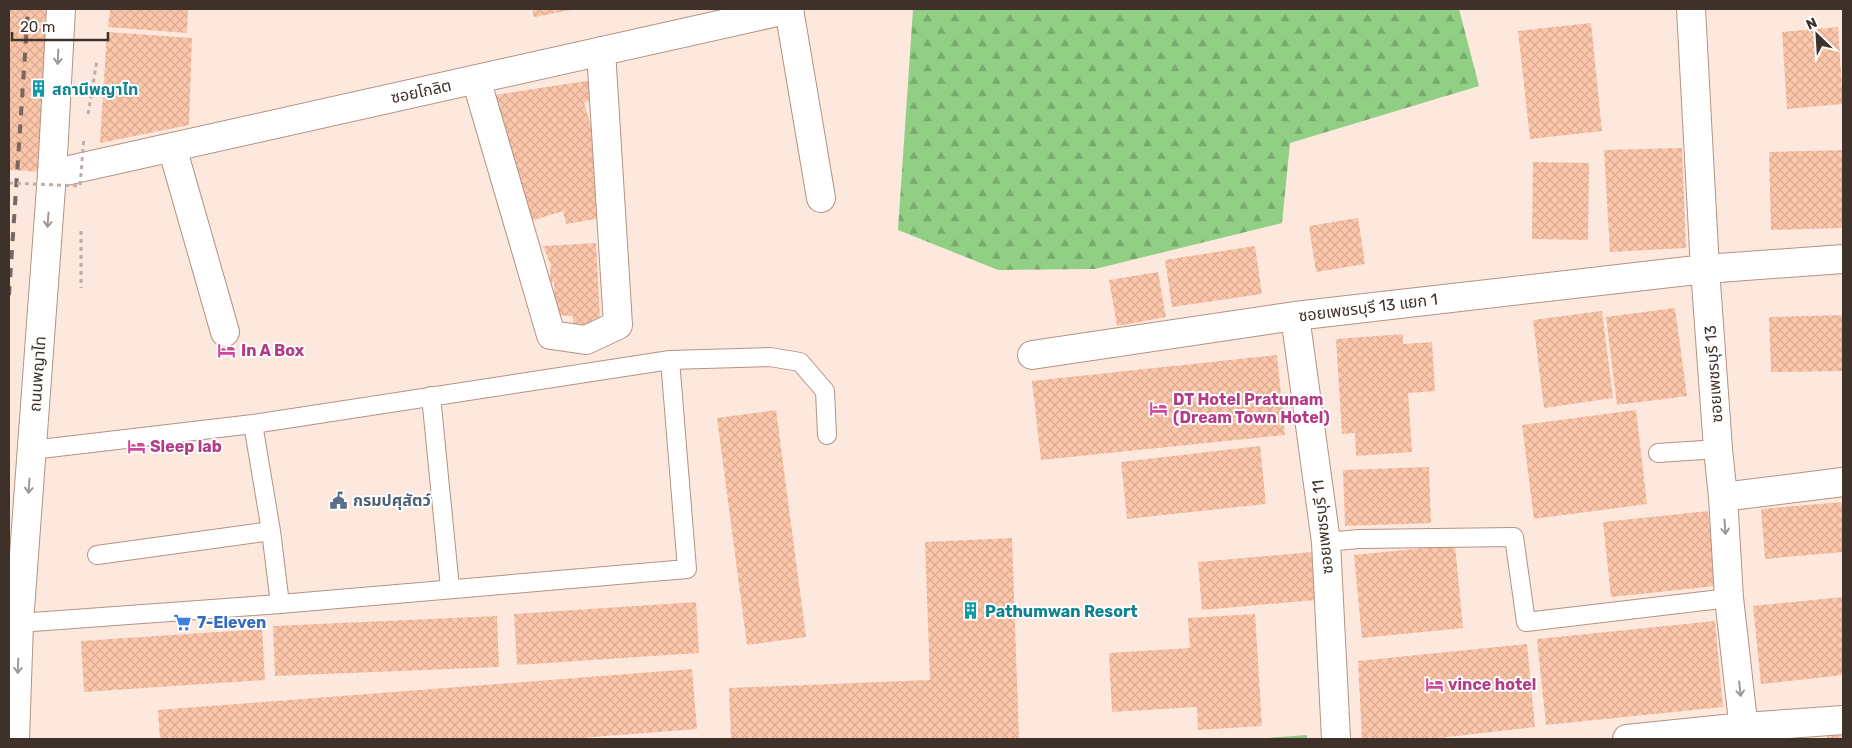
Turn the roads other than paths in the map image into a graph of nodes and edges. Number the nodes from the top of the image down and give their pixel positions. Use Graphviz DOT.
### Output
graph roads {
  1 [pos="60,9"];
  2 [pos="790,9"];
  3 [pos="1691,9"];
  4 [pos="601,51"];
  5 [pos="476,79"];
  6 [pos="172,147"];
  7 [pos="52,174"];
  8 [pos="821,198"];
  9 [pos="1843,259"];
  10 [pos="1705,269"];
  11 [pos="1295,316"];
  12 [pos="225,332"];
  13 [pos="1032,355"];
  14 [pos="670,360"];
  15 [pos="431,396"];
  16 [pos="253,424"];
  17 [pos="828,435"];
  18 [pos="1718,449"];
  19 [pos="32,450"];
  20 [pos="1658,453"];
  21 [pos="1843,482"];
  22 [pos="1723,497"];
  23 [pos="270,531"];
  24 [pos="1326,542"];
  25 [pos="97,555"];
  26 [pos="450,588"];
  27 [pos="1729,598"];
  28 [pos="280,604"];
  29 [pos="19,623"];
  30 [pos="1843,720"];
  31 [pos="1744,733"];
  32 [pos="15,739"];
  33 [pos="1336,739"];
  34 [pos="1627,739"];
  1 -- 7 [label="street, ถนนพญาไท, one-way"];
  2 -- 4 [label="street, ซอยโกลิต"];
  2 -- 8 [label="street"];
  3 -- 10 [label="street, ซอยเพชรบุรี 13"];
  4 -- 5 [label="street, ซอยโกลิต"];
  4 -- 5 [label="street"];
  5 -- 6 [label="street, ซอยโกลิต"];
  6 -- 7 [label="street, ซอยโกลิต"];
  6 -- 12 [label="street"];
  7 -- 19 [label="street, ถนนพญาไท, one-way"];
  9 -- 10 [label="street, ซอยเพชรบุรี 13 แยก 1"];
  10 -- 11 [label="street, ซอยเพชรบุรี 13 แยก 1"];
  10 -- 18 [label="street, ซอยเพชรบุรี 13"];
  11 -- 13 [label="street, ซอยเพชรบุรี 13 แยก 1"];
  11 -- 24 [label="street, ซอยเพชรบุรี 11"];
  14 -- 15 [label="lane"];
  14 -- 17 [label="lane"];
  14 -- 26 [label="lane"];
  15 -- 16 [label="lane"];
  15 -- 26 [label="lane"];
  16 -- 19 [label="lane"];
  16 -- 23 [label="lane"];
  18 -- 20 [label="lane"];
  18 -- 22 [label="street, ซอยเพชรบุรี 13"];
  19 -- 29 [label="street, ถนนพญาไท, one-way"];
  21 -- 22 [label="street"];
  22 -- 27 [label="street, ซอยเพชรบุรี 13, one-way"];
  23 -- 25 [label="lane"];
  23 -- 28 [label="lane"];
  24 -- 27 [label="lane"];
  24 -- 33 [label="street, ซอยเพชรบุรี 11"];
  26 -- 28 [label="lane"];
  27 -- 31 [label="street, ซอยเพชรบุรี 13, one-way"];
  28 -- 29 [label="lane"];
  29 -- 32 [label="street, ถนนพญาไท, one-way"];
  30 -- 31 [label="street"];
  31 -- 34 [label="street"];
}
